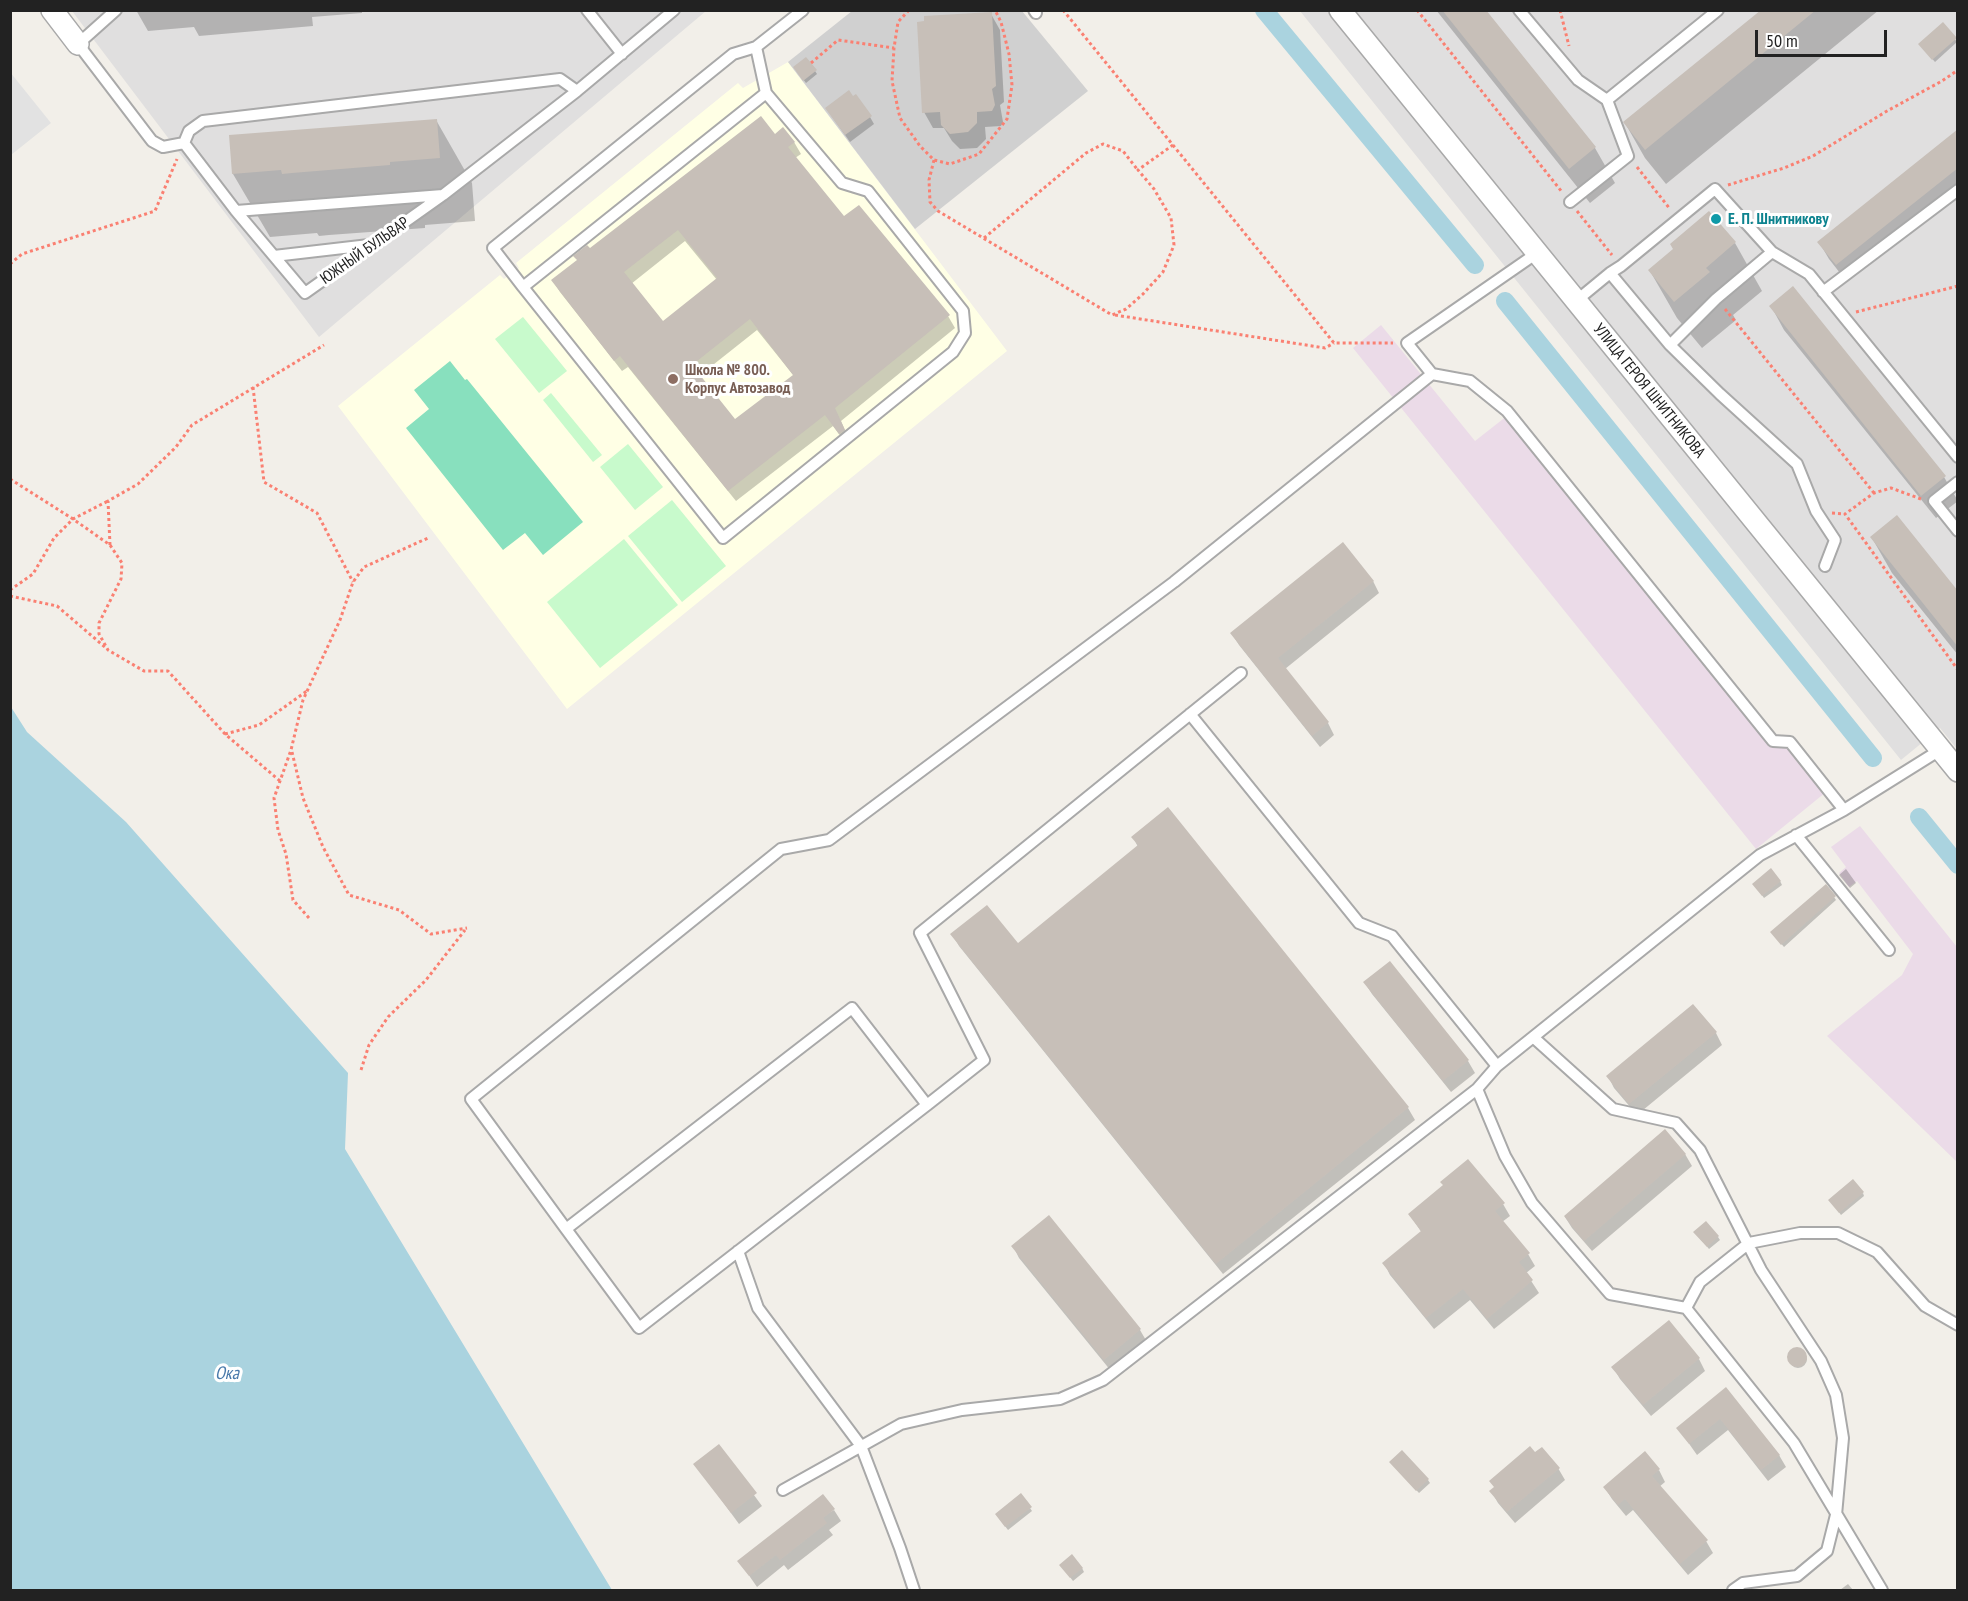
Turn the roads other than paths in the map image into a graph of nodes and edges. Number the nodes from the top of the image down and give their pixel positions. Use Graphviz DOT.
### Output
graph roads {
  1 [pos="52,10"];
  2 [pos="116,10"];
  3 [pos="587,10"];
  4 [pos="675,10"];
  5 [pos="803,10"];
  6 [pos="1340,10"];
  7 [pos="1520,10"];
  8 [pos="1718,10"];
  9 [pos="104,14"];
  10 [pos="78,44"];
  11 [pos="756,47"];
  12 [pos="622,54"];
  13 [pos="577,91"];
  14 [pos="766,93"];
  15 [pos="1607,100"];
  16 [pos="184,143"];
  17 [pos="1958,190"];
  18 [pos="443,195"];
  19 [pos="1570,202"];
  20 [pos="236,211"];
  21 [pos="372,245"];
  22 [pos="1772,252"];
  23 [pos="1537,253"];
  24 [pos="274,256"];
  25 [pos="1610,273"];
  26 [pos="523,287"];
  27 [pos="1823,292"];
  28 [pos="1576,301"];
  29 [pos="1670,345"];
  30 [pos="1432,374"];
  31 [pos="1958,457"];
  32 [pos="1958,482"];
  33 [pos="1958,531"];
  34 [pos="1826,566"];
  35 [pos="1241,673"];
  36 [pos="1190,714"];
  37 [pos="1940,750"];
  38 [pos="1958,771"];
  39 [pos="1844,810"];
  40 [pos="1796,836"];
  41 [pos="1889,950"];
  42 [pos="1533,1037"];
  43 [pos="1497,1066"];
  44 [pos="1477,1089"];
  45 [pos="927,1105"];
  46 [pos="566,1229"];
  47 [pos="1749,1244"];
  48 [pos="738,1251"];
  49 [pos="1686,1308"];
  50 [pos="1958,1325"];
  51 [pos="861,1446"];
  52 [pos="783,1490"];
  53 [pos="1836,1515"];
  54 [pos="914,1590"];
  55 [pos="1733,1590"];
  56 [pos="1882,1590"];
  1 -- 10 [label="street"];
  2 -- 9 [label="lane"];
  3 -- 12 [label="lane"];
  4 -- 12 [label="lane, ЮЖНЫЙ БУЛЬВАР"];
  5 -- 11 [label="lane"];
  6 -- 23 [label="street, УЛИЦА ГЕРОЯ ШНИТНИКОВА"];
  7 -- 15 [label="lane"];
  8 -- 15 [label="lane"];
  9 -- 10 [label="lane"];
  10 -- 16 [label="lane"];
  11 -- 14 [label="lane"];
  11 -- 26 [label="lane"];
  12 -- 13 [label="lane, ЮЖНЫЙ БУЛЬВАР"];
  13 -- 16 [label="lane"];
  13 -- 18 [label="lane, ЮЖНЫЙ БУЛЬВАР"];
  14 -- 26 [label="lane"];
  14 -- 26 [label="lane"];
  15 -- 19 [label="lane"];
  16 -- 20 [label="lane, ЮЖНЫЙ БУЛЬВАР"];
  17 -- 27 [label="lane"];
  18 -- 20 [label="lane"];
  18 -- 21 [label="lane, ЮЖНЫЙ БУЛЬВАР"];
  20 -- 24 [label="lane, ЮЖНЫЙ БУЛЬВАР"];
  21 -- 24 [label="lane"];
  21 -- 24 [label="lane, ЮЖНЫЙ БУЛЬВАР"];
  22 -- 25 [label="lane"];
  22 -- 27 [label="lane"];
  22 -- 29 [label="lane"];
  23 -- 28 [label="street, УЛИЦА ГЕРОЯ ШНИТНИКОВА"];
  23 -- 30 [label="lane"];
  25 -- 28 [label="lane"];
  25 -- 29 [label="lane"];
  27 -- 31 [label="lane"];
  28 -- 37 [label="street, УЛИЦА ГЕРОЯ ШНИТНИКОВА"];
  29 -- 34 [label="lane"];
  30 -- 39 [label="lane"];
  30 -- 46 [label="lane"];
  32 -- 33 [label="lane"];
  35 -- 36 [label="lane"];
  36 -- 43 [label="lane"];
  36 -- 45 [label="lane"];
  37 -- 38 [label="street, УЛИЦА ГЕРОЯ ШНИТНИКОВА"];
  37 -- 39 [label="lane"];
  39 -- 40 [label="lane"];
  40 -- 41 [label="lane"];
  40 -- 42 [label="lane"];
  42 -- 43 [label="lane"];
  42 -- 47 [label="lane"];
  43 -- 44 [label="lane"];
  44 -- 49 [label="lane"];
  44 -- 51 [label="lane"];
  45 -- 46 [label="lane"];
  45 -- 48 [label="lane"];
  46 -- 48 [label="lane"];
  47 -- 49 [label="lane"];
  47 -- 50 [label="lane"];
  47 -- 53 [label="lane"];
  48 -- 51 [label="lane"];
  49 -- 53 [label="lane"];
  51 -- 52 [label="lane"];
  51 -- 54 [label="lane"];
  53 -- 55 [label="lane"];
  53 -- 56 [label="lane"];
}
